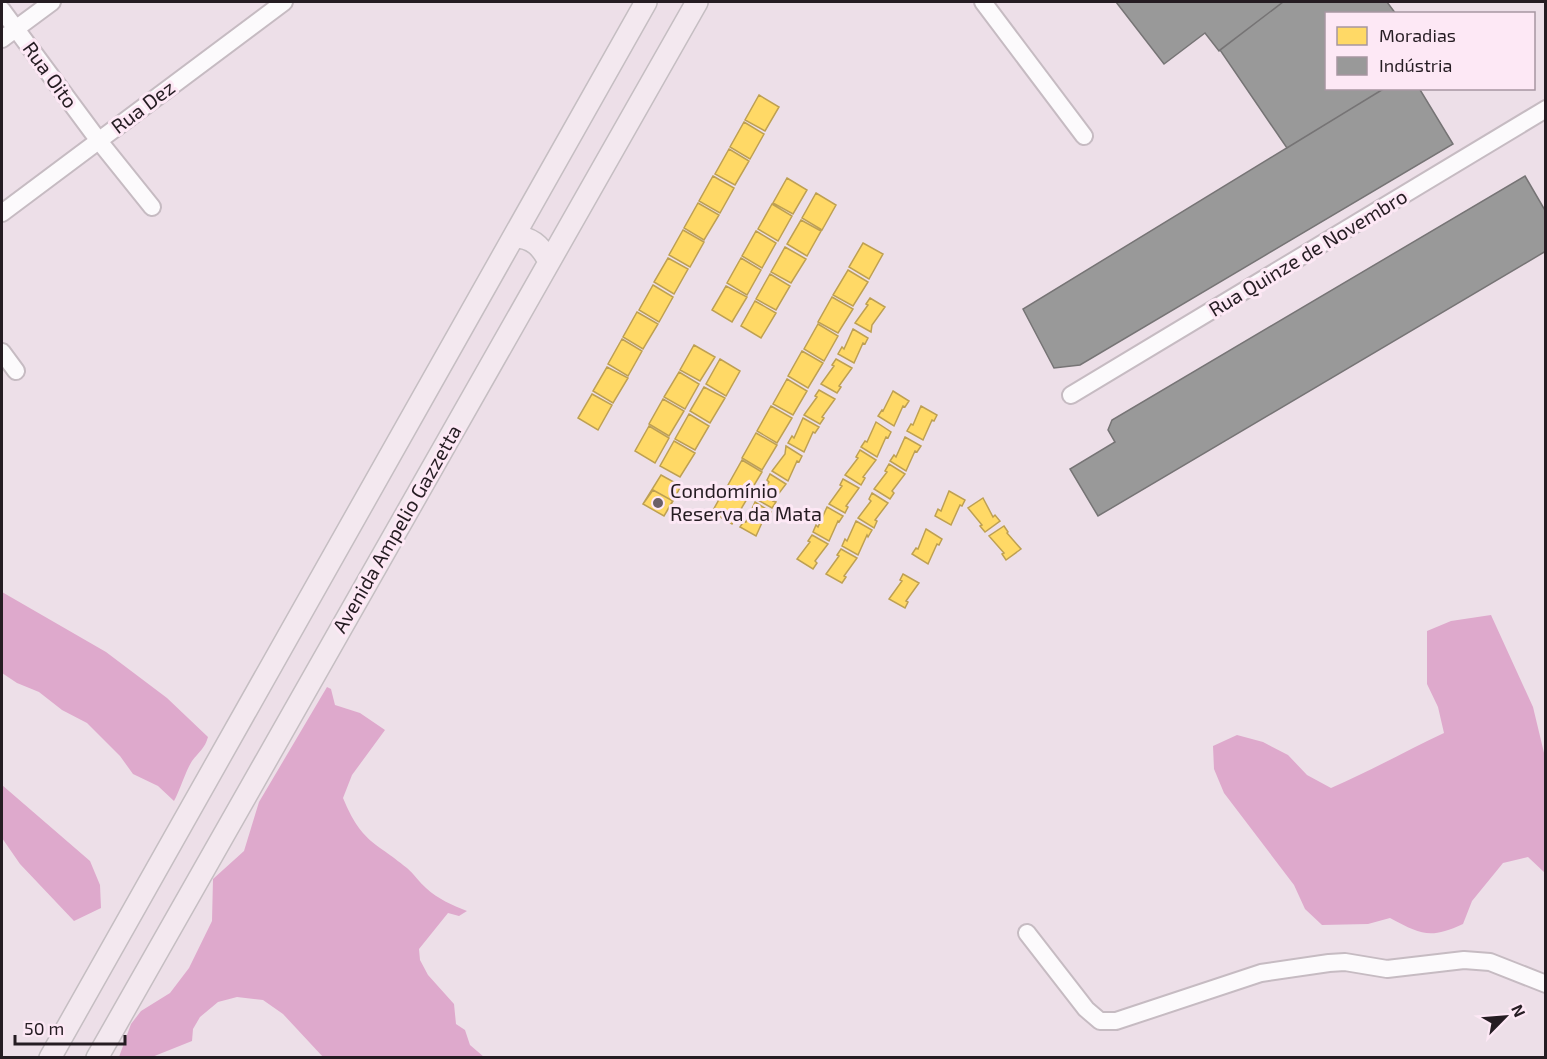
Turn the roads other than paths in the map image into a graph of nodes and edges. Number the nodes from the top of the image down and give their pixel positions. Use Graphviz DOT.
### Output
graph roads {
  1 [pos="52,2"];
  2 [pos="284,2"];
  3 [pos="646,2"];
  4 [pos="698,2"];
  5 [pos="983,2"];
  6 [pos="2,10"];
  7 [pos="16,28"];
  8 [pos="2,39"];
  9 [pos="1545,109"];
  10 [pos="1084,136"];
  11 [pos="99,141"];
  12 [pos="153,207"];
  13 [pos="2,213"];
  14 [pos="515,237"];
  15 [pos="549,262"];
  16 [pos="2,352"];
  17 [pos="16,371"];
  18 [pos="1071,396"];
  19 [pos="1027,933"];
  20 [pos="1545,984"];
  21 [pos="50,1058"];
  22 [pos="98,1058"];
  1 -- 7 [label="street"];
  2 -- 11 [label="street, Rua Dez"];
  3 -- 14 [label="main road"];
  4 -- 15 [label="main road, Avenida Ampelio Gazzetta"];
  5 -- 10 [label="street"];
  6 -- 7 [label="street, Rua Oito"];
  7 -- 8 [label="street"];
  7 -- 11 [label="street, Rua Oito"];
  9 -- 18 [label="street, Rua Quinze de Novembro"];
  11 -- 12 [label="street, Rua Oito"];
  11 -- 13 [label="street, Rua Dez"];
  14 -- 15 [label="main road"];
  14 -- 21 [label="main road"];
  15 -- 22 [label="main road, Avenida Ampelio Gazzetta"];
  16 -- 17 [label="street"];
  19 -- 20 [label="street"];
}
